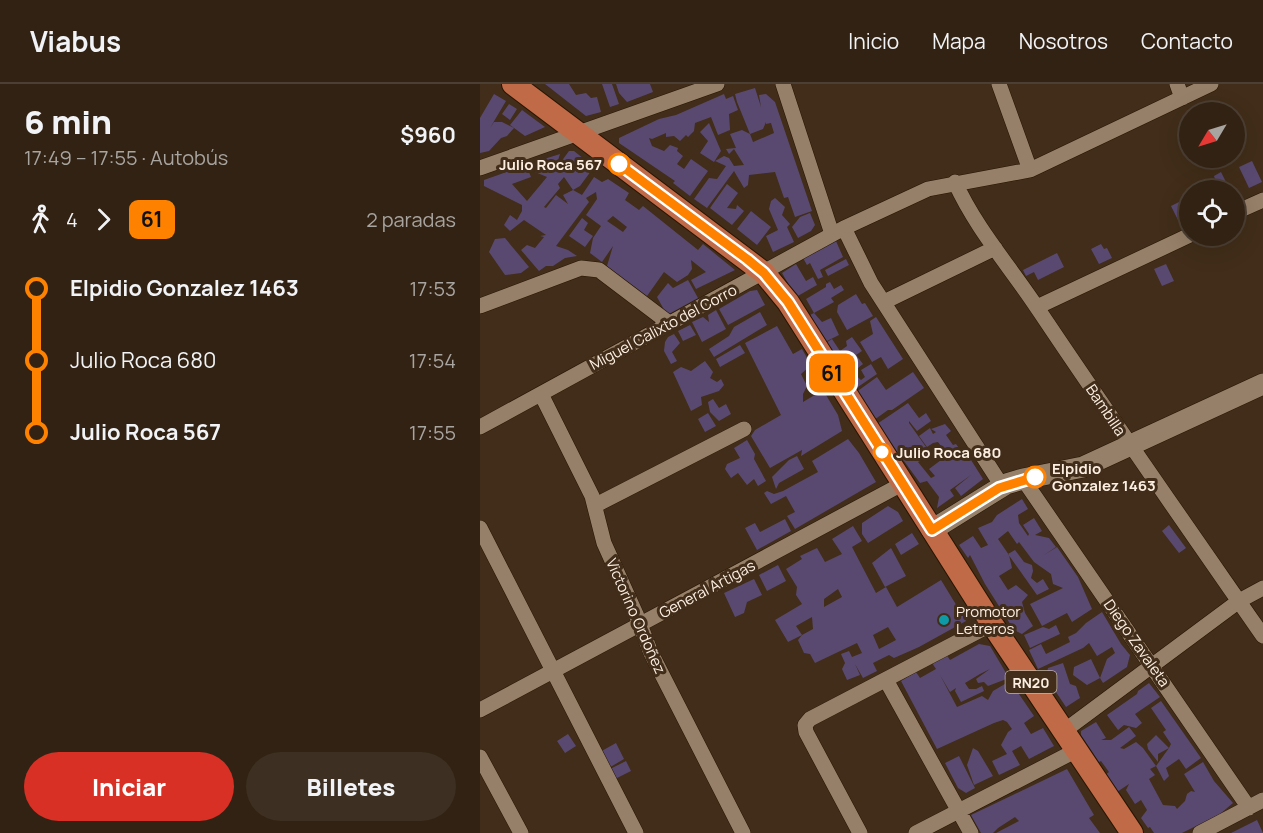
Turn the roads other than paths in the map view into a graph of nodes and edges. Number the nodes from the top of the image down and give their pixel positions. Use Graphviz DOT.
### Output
graph roads {
  1 [pos="513,84"];
  2 [pos="717,84"];
  3 [pos="783,84"];
  4 [pos="999,84"];
  5 [pos="1211,84"];
  6 [pos="1179,91"];
  7 [pos="578,133"];
  8 [pos="480,168"];
  9 [pos="1030,170"];
  10 [pos="955,182"];
  11 [pos="1263,200"];
  12 [pos="1245,208"];
  13 [pos="838,231"];
  14 [pos="1179,240"];
  15 [pos="995,248"];
  16 [pos="764,273"];
  17 [pos="884,302"];
  18 [pos="480,306"];
  19 [pos="1037,307"];
  20 [pos="669,323"];
  21 [pos="1263,384"];
  22 [pos="541,394"];
  23 [pos="480,427"];
  24 [pos="744,429"];
  25 [pos="1130,446"];
  26 [pos="1023,479"];
  27 [pos="902,484"];
  28 [pos="1002,486"];
  29 [pos="596,505"];
  30 [pos="480,528"];
  31 [pos="932,530"];
  32 [pos="1263,588"];
  33 [pos="1239,601"];
  34 [pos="992,624"];
  35 [pos="640,626"];
  36 [pos="1263,636"];
  37 [pos="1152,665"];
  38 [pos="553,671"];
  39 [pos="886,680"];
  40 [pos="480,710"];
  41 [pos="1064,730"];
  42 [pos="1077,750"];
  43 [pos="480,757"];
  44 [pos="1263,800"];
  45 [pos="1249,808"];
  46 [pos="959,811"];
  47 [pos="521,833"];
  48 [pos="636,833"];
  49 [pos="743,833"];
  50 [pos="860,833"];
  51 [pos="916,833"];
  52 [pos="970,833"];
  53 [pos="1132,833"];
  54 [pos="1200,833"];
  1 -- 7 [label="main road, RN20"];
  2 -- 7 [label="street"];
  3 -- 13 [label="street"];
  4 -- 9 [label="street"];
  5 -- 6 [label="street, Miguel Calixto del Corro"];
  6 -- 9 [label="street, Miguel Calixto del Corro"];
  7 -- 8 [label="street"];
  7 -- 16 [label="main road, RN20"];
  9 -- 10 [label="street, Miguel Calixto del Corro"];
  10 -- 13 [label="street, Miguel Calixto del Corro"];
  10 -- 15 [label="street, Bambilla"];
  11 -- 12 [label="street"];
  13 -- 16 [label="street, Miguel Calixto del Corro"];
  13 -- 17 [label="street"];
  14 -- 19 [label="street"];
  15 -- 17 [label="street"];
  15 -- 19 [label="street, Bambilla"];
  16 -- 20 [label="street, Miguel Calixto del Corro"];
  16 -- 27 [label="main road, RN20"];
  17 -- 28 [label="street"];
  18 -- 20 [label="street"];
  19 -- 25 [label="street, Bambilla"];
  20 -- 22 [label="street, Miguel Calixto del Corro"];
  21 -- 25 [label="main road"];
  22 -- 23 [label="street, Miguel Calixto del Corro"];
  22 -- 29 [label="street, Victorino Ordoñez"];
  24 -- 29 [label="street"];
  25 -- 26 [label="main road"];
  25 -- 33 [label="street, Bambilla"];
  26 -- 28 [label="main road"];
  26 -- 37 [label="street, Diego Zavaleta"];
  27 -- 31 [label="main road, RN20"];
  27 -- 35 [label="street, General Artigas"];
  28 -- 31 [label="main road"];
  29 -- 35 [label="street, Victorino Ordoñez"];
  30 -- 38 [label="street"];
  31 -- 34 [label="main road, RN20"];
  32 -- 33 [label="street"];
  33 -- 36 [label="street, Bambilla"];
  33 -- 37 [label="street"];
  34 -- 39 [label="street"];
  34 -- 41 [label="main road, RN20"];
  35 -- 38 [label="street, General Artigas"];
  35 -- 49 [label="street, Victorino Ordoñez"];
  37 -- 41 [label="street"];
  37 -- 45 [label="street, Diego Zavaleta"];
  38 -- 40 [label="street, General Artigas"];
  38 -- 48 [label="street"];
  39 -- 46 [label="street"];
  39 -- 50 [label="street"];
  41 -- 42 [label="main road, RN20"];
  42 -- 46 [label="street"];
  42 -- 53 [label="main road, RN20"];
  43 -- 47 [label="street"];
  44 -- 45 [label="street"];
  45 -- 54 [label="street"];
  46 -- 51 [label="street"];
  46 -- 52 [label="street"];
}
